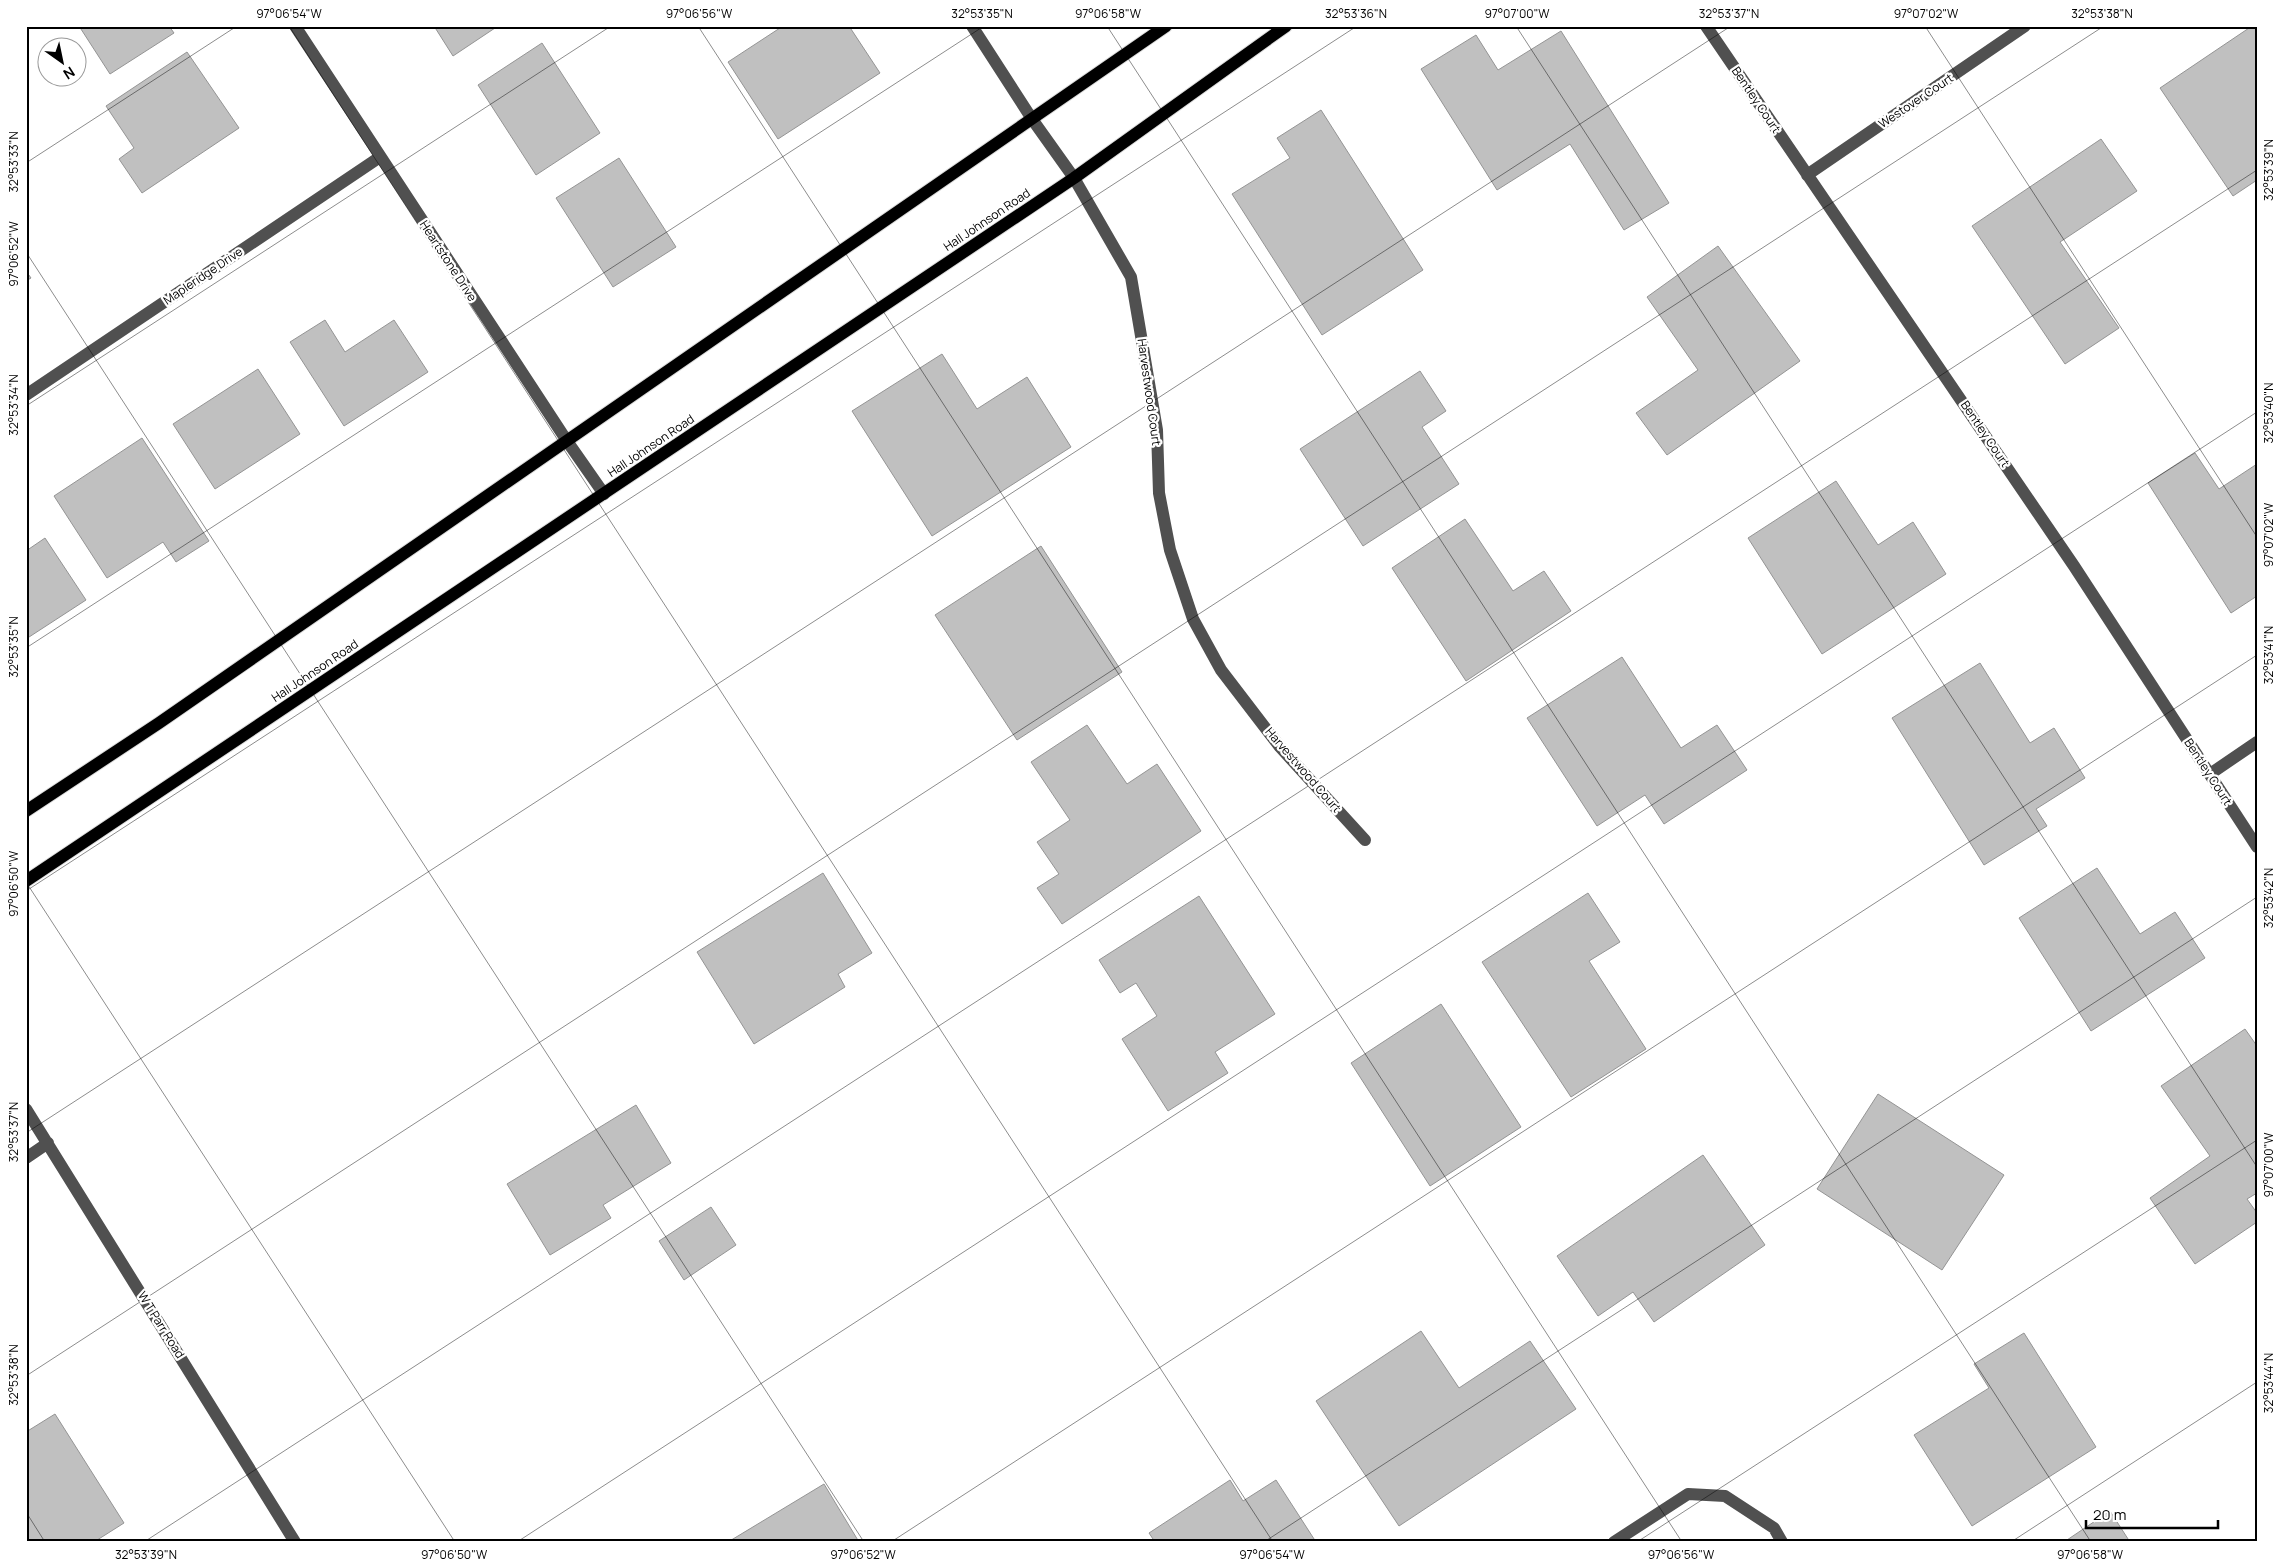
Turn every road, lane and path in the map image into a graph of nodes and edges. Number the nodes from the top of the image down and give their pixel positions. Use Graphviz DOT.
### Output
graph roads {
  1 [pos="295,26"];
  2 [pos="972,26"];
  3 [pos="1166,26"];
  4 [pos="1286,26"];
  5 [pos="1706,26"];
  6 [pos="2024,26"];
  7 [pos="1032,119"];
  8 [pos="380,157"];
  9 [pos="1807,175"];
  10 [pos="1074,178"];
  11 [pos="26,395"];
  12 [pos="567,441"];
  13 [pos="604,494"];
  14 [pos="2257,742"];
  15 [pos="2210,774"];
  16 [pos="26,811"];
  17 [pos="1365,840"];
  18 [pos="2257,847"];
  19 [pos="26,881"];
  20 [pos="26,1109"];
  21 [pos="48,1144"];
  22 [pos="26,1158"];
  23 [pos="295,1542"];
  24 [pos="1614,1542"];
  25 [pos="1782,1542"];
  1 -- 8 [label="street, Heartstone Drive"];
  2 -- 7 [label="street, Harvestwood Court"];
  3 -- 7 [label="main road"];
  4 -- 10 [label="main road, Hall Johnson Road"];
  5 -- 9 [label="street, Bentley Court"];
  6 -- 9 [label="street, Westover Court"];
  7 -- 10 [label="street, Harvestwood Court"];
  7 -- 12 [label="main road"];
  8 -- 11 [label="street, Mapleridge Drive"];
  8 -- 12 [label="street, Heartstone Drive"];
  9 -- 15 [label="street, Bentley Court"];
  10 -- 13 [label="main road, Hall Johnson Road"];
  10 -- 17 [label="street, Harvestwood Court"];
  12 -- 13 [label="street, Heartstone Drive"];
  12 -- 16 [label="main road"];
  13 -- 19 [label="main road, Hall Johnson Road"];
  14 -- 15 [label="street"];
  15 -- 18 [label="street, Bentley Court"];
  20 -- 21 [label="street, W T Parr Road"];
  21 -- 22 [label="street"];
  21 -- 23 [label="street, W T Parr Road"];
  24 -- 25 [label="street"];
}
